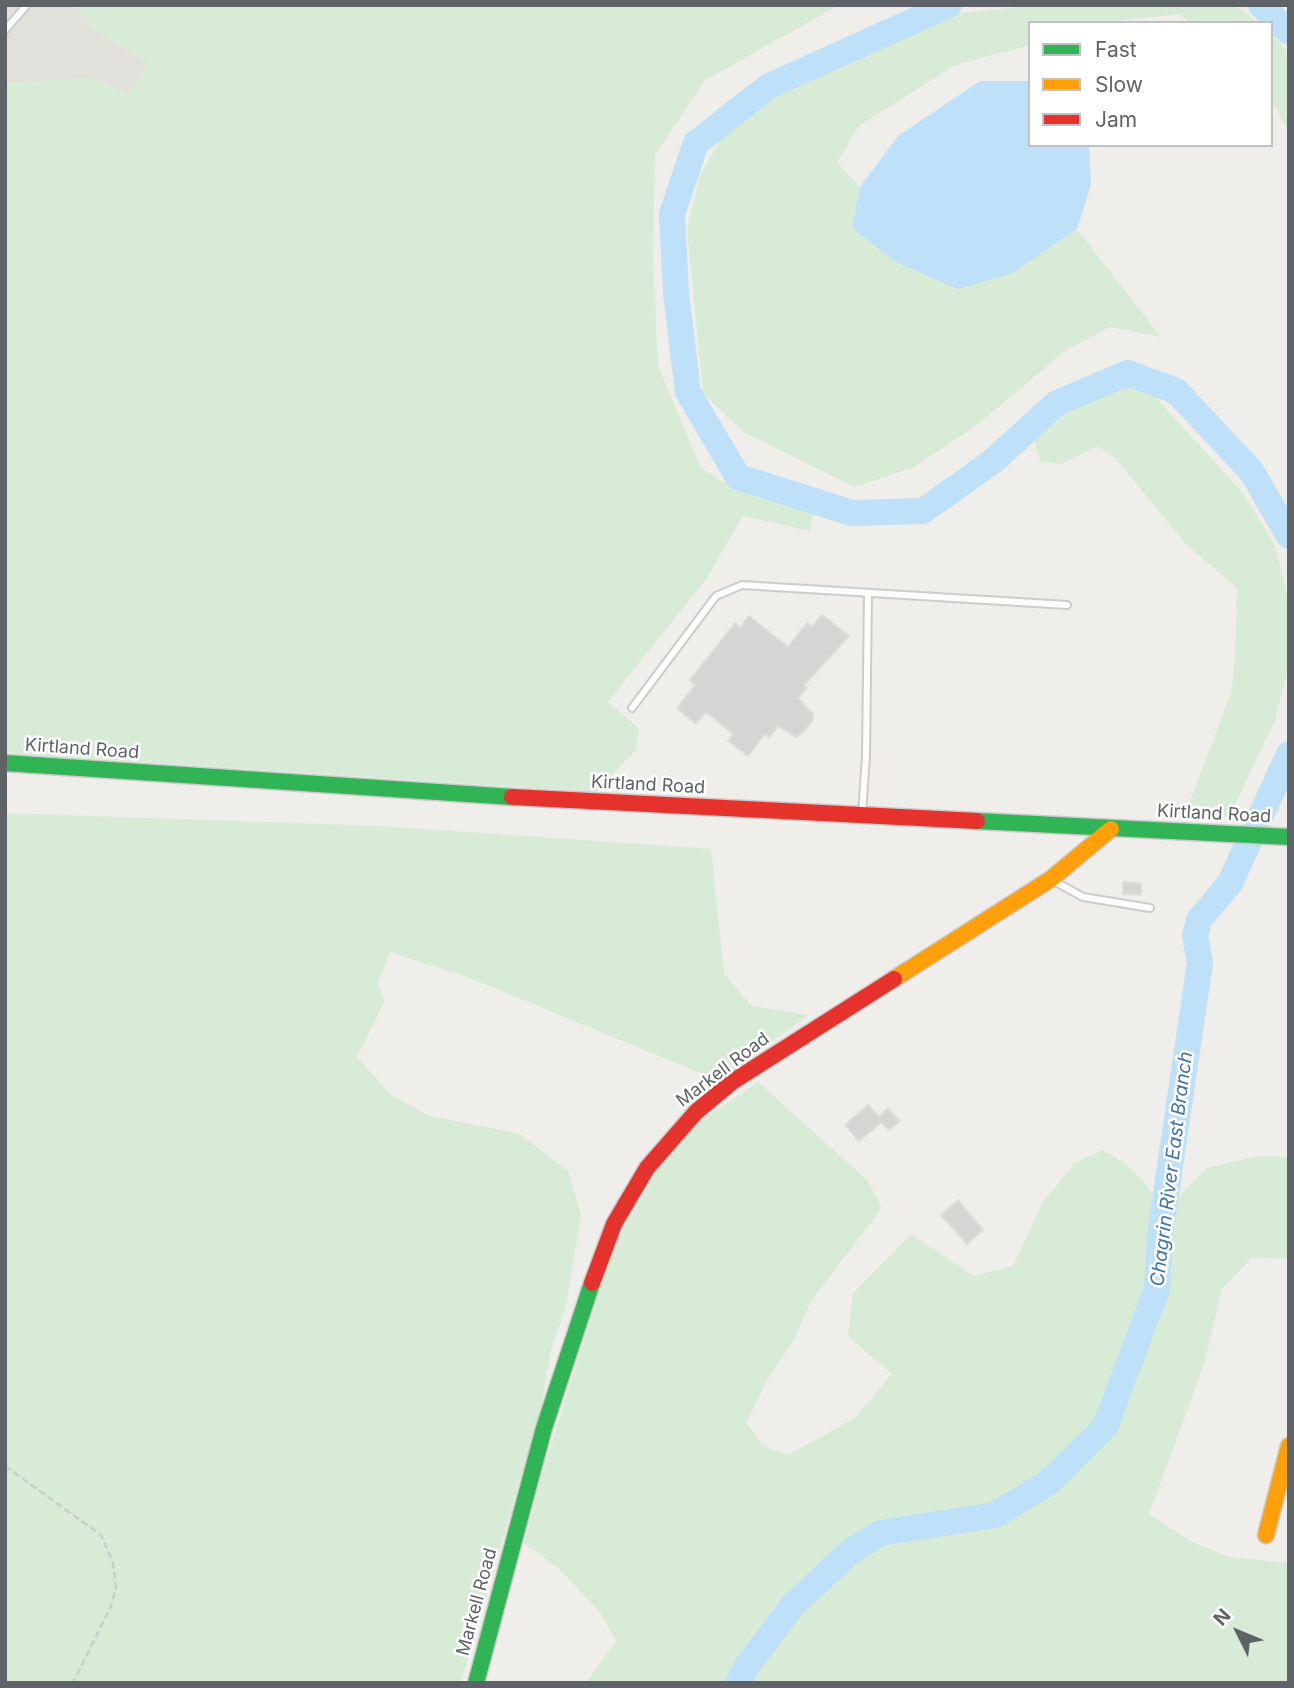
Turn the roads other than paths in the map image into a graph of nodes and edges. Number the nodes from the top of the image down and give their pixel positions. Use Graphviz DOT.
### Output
graph roads {
  1 [pos="27,5"];
  2 [pos="5,30"];
  3 [pos="868,593"];
  4 [pos="1067,605"];
  5 [pos="632,708"];
  6 [pos="5,764"];
  7 [pos="862,815"];
  8 [pos="1111,829"];
  9 [pos="1289,837"];
  10 [pos="1051,879"];
  11 [pos="1150,908"];
  12 [pos="1288,1455"];
  13 [pos="1266,1535"];
  14 [pos="476,1683"];
  1 -- 2 [label="lane"];
  3 -- 4 [label="lane"];
  3 -- 5 [label="lane"];
  3 -- 7 [label="lane"];
  6 -- 7 [label="main road, Kirtland Road"];
  7 -- 8 [label="main road, Kirtland Road"];
  8 -- 9 [label="main road, Kirtland Road"];
  8 -- 10 [label="main road, Markell Road"];
  10 -- 11 [label="lane"];
  10 -- 14 [label="main road, Markell Road"];
  12 -- 13 [label="main road"];
}
